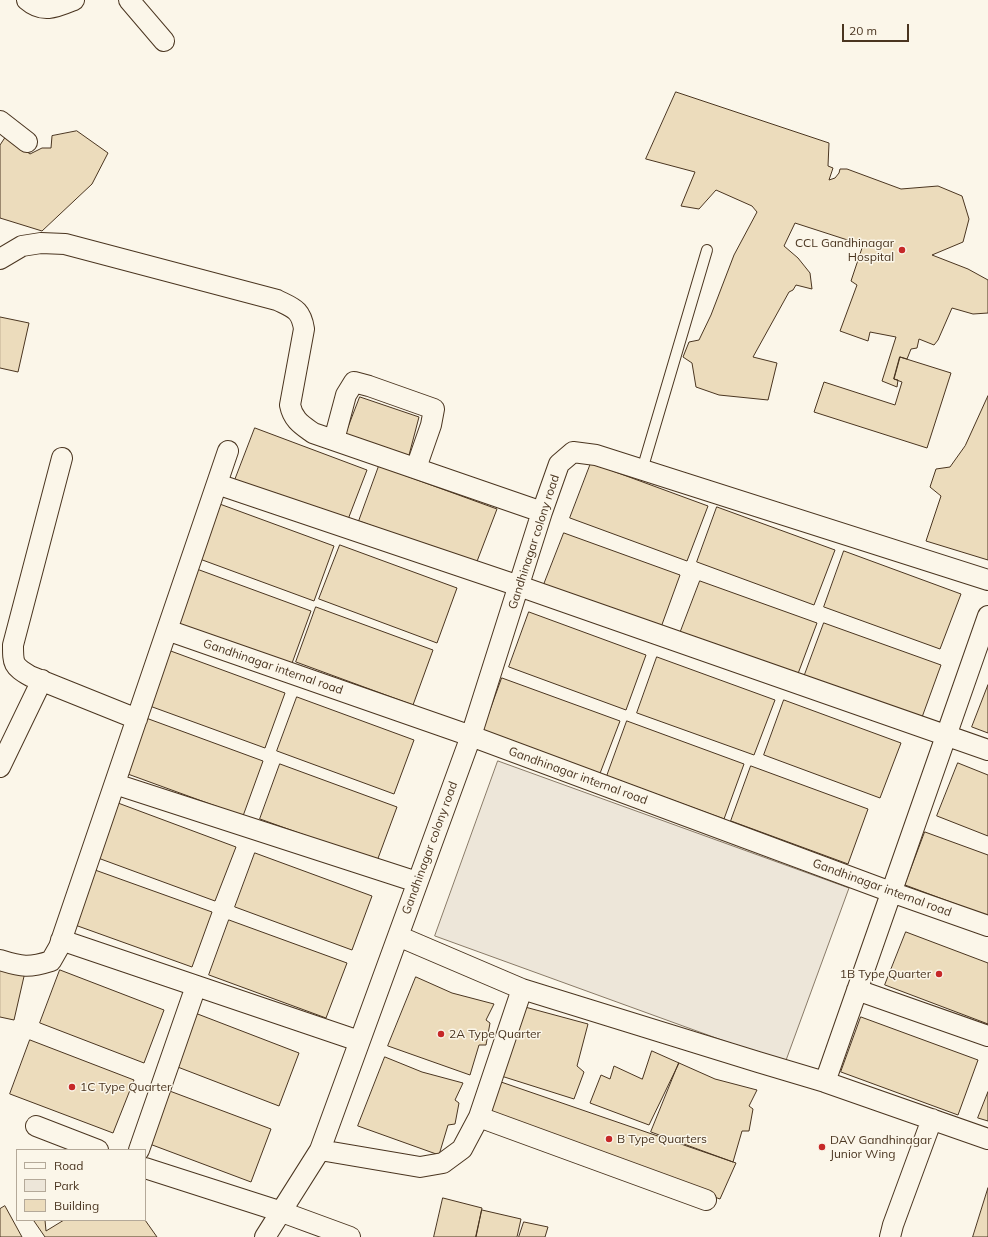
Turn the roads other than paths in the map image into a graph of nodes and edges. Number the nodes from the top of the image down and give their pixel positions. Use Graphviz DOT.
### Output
graph roads {
  1 [pos="27,0"];
  2 [pos="74,0"];
  3 [pos="129,0"];
  4 [pos="164,41"];
  5 [pos="0,121"];
  6 [pos="27,142"];
  7 [pos="707,250"];
  8 [pos="0,259"];
  9 [pos="334,440"];
  10 [pos="228,450"];
  11 [pos="62,458"];
  12 [pos="416,468"];
  13 [pos="642,470"];
  14 [pos="217,484"];
  15 [pos="542,512"];
  16 [pos="988,580"];
  17 [pos="519,586"];
  18 [pos="988,616"];
  19 [pos="167,630"];
  20 [pos="42,680"];
  21 [pos="137,719"];
  22 [pos="471,736"];
  23 [pos="947,736"];
  24 [pos="988,750"];
  25 [pos="0,767"];
  26 [pos="115,784"];
  27 [pos="417,882"];
  28 [pos="891,892"];
  29 [pos="988,926"];
  30 [pos="398,936"];
  31 [pos="61,940"];
  32 [pos="0,960"];
  33 [pos="196,986"];
  34 [pos="522,989"];
  35 [pos="857,990"];
  36 [pos="988,1036"];
  37 [pos="359,1041"];
  38 [pos="825,1082"];
  39 [pos="479,1117"];
  40 [pos="932,1119"];
  41 [pos="36,1126"];
  42 [pos="988,1139"];
  43 [pos="95,1149"];
  44 [pos="139,1149"];
  45 [pos="320,1150"];
  46 [pos="146,1168"];
  47 [pos="706,1200"];
  48 [pos="282,1212"];
  49 [pos="265,1237"];
  50 [pos="350,1237"];
  51 [pos="890,1237"];
  1 -- 2 [label="street"];
  3 -- 4 [label="street"];
  5 -- 6 [label="street"];
  7 -- 13 [label="lane"];
  8 -- 9 [label="street"];
  9 -- 12 [label="street"];
  9 -- 12 [label="street"];
  10 -- 14 [label="street"];
  11 -- 20 [label="street"];
  12 -- 15 [label="street"];
  13 -- 15 [label="street, Gandhinagar colony road"];
  13 -- 16 [label="street"];
  14 -- 17 [label="street"];
  14 -- 19 [label="street"];
  15 -- 17 [label="street, Gandhinagar colony road"];
  17 -- 22 [label="street, Gandhinagar colony road"];
  17 -- 23 [label="street"];
  18 -- 23 [label="street"];
  19 -- 21 [label="street"];
  19 -- 22 [label="street, Gandhinagar internal road"];
  20 -- 21 [label="street"];
  20 -- 25 [label="street"];
  21 -- 26 [label="street"];
  22 -- 27 [label="street, Gandhinagar colony road"];
  22 -- 28 [label="street, Gandhinagar internal road"];
  23 -- 24 [label="street"];
  23 -- 28 [label="street"];
  26 -- 27 [label="street"];
  26 -- 31 [label="street"];
  27 -- 30 [label="street, Gandhinagar colony road"];
  28 -- 29 [label="street, Gandhinagar internal road"];
  28 -- 35 [label="street"];
  30 -- 34 [label="street"];
  30 -- 37 [label="street, Gandhinagar colony road"];
  31 -- 32 [label="street"];
  31 -- 33 [label="street"];
  33 -- 37 [label="street"];
  33 -- 44 [label="street"];
  34 -- 38 [label="street"];
  34 -- 39 [label="street"];
  35 -- 36 [label="street"];
  35 -- 38 [label="street"];
  37 -- 45 [label="street, Gandhinagar colony road"];
  38 -- 40 [label="street"];
  39 -- 45 [label="street"];
  39 -- 47 [label="street"];
  40 -- 42 [label="street"];
  40 -- 51 [label="street"];
  41 -- 43 [label="street"];
  45 -- 48 [label="street, Gandhinagar colony road"];
  46 -- 48 [label="street"];
  48 -- 49 [label="street, Gandhinagar colony road"];
  48 -- 50 [label="street"];
}
